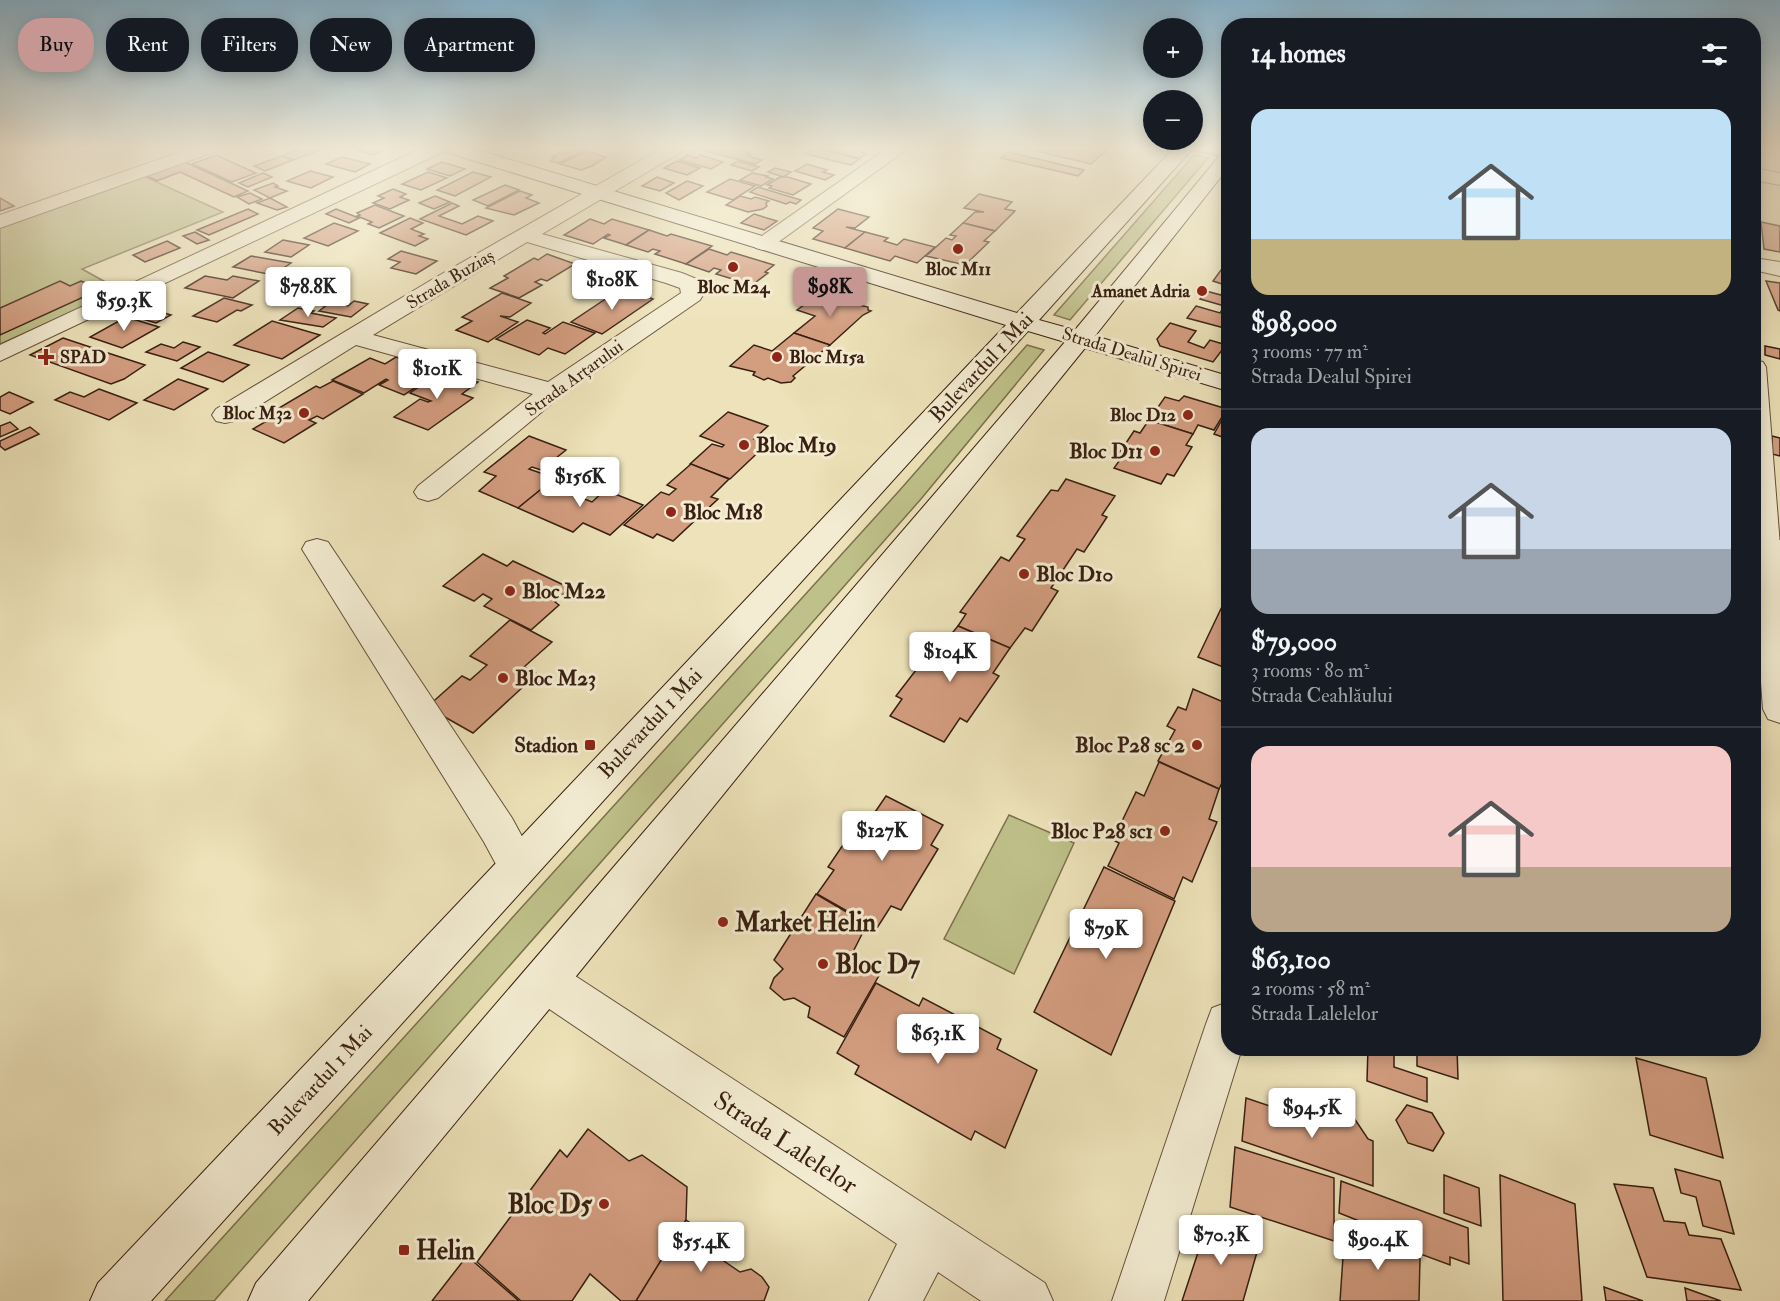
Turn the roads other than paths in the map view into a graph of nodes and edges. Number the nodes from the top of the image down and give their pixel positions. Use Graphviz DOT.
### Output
graph roads {
  1 [pos="40,208"];
  2 [pos="310,208"];
  3 [pos="571,208"];
  4 [pos="641,208"];
  5 [pos="815,208"];
  6 [pos="1129,208"];
  7 [pos="1187,208"];
  8 [pos="0,222"];
  9 [pos="524,235"];
  10 [pos="763,244"];
  11 [pos="1761,265"];
  12 [pos="1780,269"];
  13 [pos="1024,321"];
  14 [pos="352,337"];
  15 [pos="1082,338"];
  16 [pos="0,354"];
  17 [pos="1221,382"];
  18 [pos="552,391"];
  19 [pos="225,416"];
  20 [pos="1761,471"];
  21 [pos="428,492"];
  22 [pos="1766,545"];
  23 [pos="317,549"];
  24 [pos="1780,709"];
  25 [pos="518,866"];
  26 [pos="545,981"];
  27 [pos="1221,1046"];
  28 [pos="928,1236"];
  29 [pos="116,1301"];
  30 [pos="274,1301"];
  31 [pos="895,1301"];
  32 [pos="1027,1301"];
  33 [pos="1138,1301"];
  1 -- 8 [label="street"];
  2 -- 16 [label="street"];
  3 -- 9 [label="street, Strada Buziaș"];
  4 -- 10 [label="street, Strada Dealul Spirei"];
  5 -- 10 [label="street"];
  6 -- 13 [label="street, Bulevardul 1 Mai"];
  7 -- 15 [label="street"];
  9 -- 14 [label="street, Strada Buziaș"];
  9 -- 18 [label="street, Strada Arțarului"];
  10 -- 13 [label="street, Strada Dealul Spirei"];
  11 -- 12 [label="street"];
  13 -- 15 [label="street, Strada Dealul Spirei"];
  13 -- 25 [label="street, Bulevardul 1 Mai"];
  14 -- 18 [label="street"];
  14 -- 19 [label="street, Strada Buziaș"];
  15 -- 17 [label="street, Strada Dealul Spirei"];
  15 -- 26 [label="street"];
  18 -- 21 [label="street, Strada Arțarului"];
  20 -- 22 [label="street"];
  22 -- 24 [label="street"];
  23 -- 25 [label="street"];
  25 -- 29 [label="street, Bulevardul 1 Mai"];
  26 -- 28 [label="street, Strada Lalelelor"];
  26 -- 30 [label="street"];
  27 -- 33 [label="street"];
  28 -- 31 [label="street"];
  28 -- 32 [label="street, Strada Lalelelor"];
}
